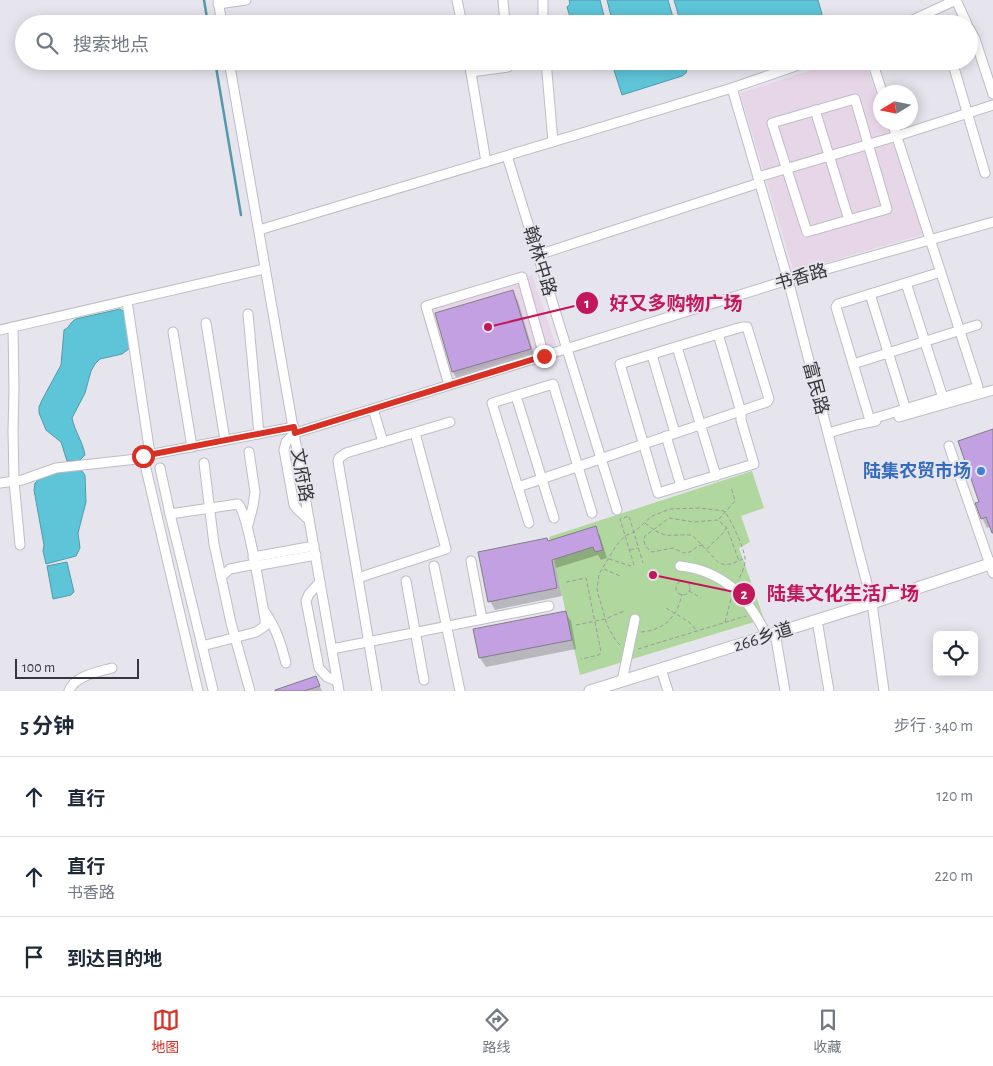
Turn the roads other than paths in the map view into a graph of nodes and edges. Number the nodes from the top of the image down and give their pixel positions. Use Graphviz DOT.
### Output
graph roads {
  1 [pos="246,0"];
  2 [pos="457,0"];
  3 [pos="503,0"];
  4 [pos="543,0"];
  5 [pos="956,0"];
  6 [pos="218,2"];
  7 [pos="220,15"];
  8 [pos="460,15"];
  9 [pos="504,15"];
  10 [pos="543,15"];
  11 [pos="924,15"];
  12 [pos="963,15"];
  13 [pos="978,48"];
  14 [pos="231,70"];
  15 [pos="486,70"];
  16 [pos="547,70"];
  17 [pos="784,70"];
  18 [pos="875,70"];
  19 [pos="955,70"];
  20 [pos="471,72"];
  21 [pos="880,85"];
  22 [pos="732,88"];
  23 [pos="993,94"];
  24 [pos="993,105"];
  25 [pos="815,110"];
  26 [pos="967,113"];
  27 [pos="894,130"];
  28 [pos="896,136"];
  29 [pos="553,142"];
  30 [pos="868,144"];
  31 [pos="507,156"];
  32 [pos="829,156"];
  33 [pos="486,162"];
  34 [pos="787,168"];
  35 [pos="985,173"];
  36 [pos="759,180"];
  37 [pos="850,220"];
  38 [pos="993,222"];
  39 [pos="259,230"];
  40 [pos="931,240"];
  41 [pos="538,255"];
  42 [pos="264,269"];
  43 [pos="941,272"];
  44 [pos="788,280"];
  45 [pos="906,283"];
  46 [pos="870,294"];
  47 [pos="127,301"];
  48 [pos="248,314"];
  49 [pos="206,323"];
  50 [pos="977,325"];
  51 [pos="13,327"];
  52 [pos="0,330"];
  53 [pos="960,330"];
  54 [pos="173,332"];
  55 [pos="718,334"];
  56 [pos="924,342"];
  57 [pos="677,347"];
  58 [pos="567,349"];
  59 [pos="889,353"];
  60 [pos="652,355"];
  61 [pos="544,356"];
  62 [pos="853,364"];
  63 [pos="449,385"];
  64 [pos="993,390"];
  65 [pos="516,396"];
  66 [pos="942,398"];
  67 [pos="373,409"];
  68 [pos="906,410"];
  69 [pos="741,412"];
  70 [pos="450,422"];
  71 [pos="701,425"];
  72 [pos="294,430"];
  73 [pos="415,433"];
  74 [pos="828,433"];
  75 [pos="258,434"];
  76 [pos="671,435"];
  77 [pos="225,440"];
  78 [pos="383,442"];
  79 [pos="644,444"];
  80 [pos="192,446"];
  81 [pos="950,446"];
  82 [pos="249,452"];
  83 [pos="147,455"];
  84 [pos="601,457"];
  85 [pos="204,463"];
  86 [pos="578,465"];
  87 [pos="160,468"];
  88 [pos="716,476"];
  89 [pos="542,478"];
  90 [pos="14,481"];
  91 [pos="0,483"];
  92 [pos="681,486"];
  93 [pos="518,487"];
  94 [pos="210,508"];
  95 [pos="617,510"];
  96 [pos="592,513"];
  97 [pos="170,514"];
  98 [pos="554,518"];
  99 [pos="310,520"];
  100 [pos="529,524"];
  101 [pos="247,526"];
  102 [pos="20,545"];
  103 [pos="315,550"];
  104 [pos="470,561"];
  105 [pos="254,562"];
  106 [pos="219,565"];
  107 [pos="434,566"];
  108 [pos="680,566"];
  109 [pos="992,567"];
  110 [pos="230,569"];
  111 [pos="221,577"];
  112 [pos="358,578"];
  113 [pos="406,581"];
  114 [pos="320,582"];
  115 [pos="872,603"];
  116 [pos="549,606"];
  117 [pos="264,610"];
  118 [pos="482,619"];
  119 [pos="635,619"];
  120 [pos="817,620"];
  121 [pos="446,626"];
  122 [pos="415,632"];
  123 [pos="771,634"];
  124 [pos="235,638"];
  125 [pos="368,642"];
  126 [pos="202,646"];
  127 [pos="332,649"];
  128 [pos="286,663"];
  129 [pos="112,668"];
  130 [pos="661,669"];
  131 [pos="424,680"];
  132 [pos="337,681"];
  133 [pos="622,681"];
  134 [pos="213,690"];
  135 [pos="69,691"];
  136 [pos="198,691"];
  137 [pos="250,691"];
  138 [pos="339,691"];
  139 [pos="377,691"];
  140 [pos="460,691"];
  141 [pos="590,691"];
  142 [pos="668,691"];
  143 [pos="785,691"];
  144 [pos="829,691"];
  145 [pos="884,691"];
  1 -- 6 [label="street"];
  2 -- 8 [label="street"];
  3 -- 9 [label="street"];
  4 -- 10 [label="street"];
  5 -- 11 [label="street"];
  5 -- 12 [label="street"];
  6 -- 7 [label="street"];
  13 -- 23 [label="street"];
  14 -- 39 [label="street, 文府路"];
  15 -- 20 [label="street"];
  16 -- 29 [label="street"];
  17 -- 22 [label="street"];
  18 -- 21 [label="street"];
  19 -- 26 [label="street"];
  20 -- 33 [label="street"];
  22 -- 29 [label="street"];
  22 -- 36 [label="street, 富民路"];
  24 -- 26 [label="street"];
  25 -- 30 [label="street"];
  25 -- 32 [label="street"];
  25 -- 34 [label="street"];
  26 -- 28 [label="street"];
  26 -- 35 [label="street"];
  27 -- 28 [label="street"];
  28 -- 30 [label="street"];
  28 -- 40 [label="street"];
  29 -- 31 [label="street"];
  30 -- 32 [label="street"];
  30 -- 37 [label="street"];
  31 -- 33 [label="street"];
  31 -- 41 [label="street, 翰林中路"];
  32 -- 34 [label="street"];
  32 -- 37 [label="street"];
  33 -- 39 [label="street"];
  34 -- 36 [label="street"];
  34 -- 37 [label="street"];
  36 -- 41 [label="street"];
  36 -- 44 [label="street, 富民路"];
  38 -- 40 [label="street, 书香路"];
  39 -- 42 [label="street, 文府路"];
  40 -- 43 [label="street"];
  40 -- 44 [label="street, 书香路"];
  41 -- 58 [label="street, 翰林中路"];
  42 -- 47 [label="street"];
  42 -- 72 [label="street, 文府路"];
  43 -- 45 [label="street"];
  43 -- 53 [label="street"];
  44 -- 58 [label="street, 书香路"];
  44 -- 74 [label="street, 富民路"];
  45 -- 46 [label="street"];
  45 -- 56 [label="street"];
  46 -- 59 [label="street"];
  46 -- 62 [label="street"];
  47 -- 51 [label="street"];
  47 -- 83 [label="street"];
  48 -- 75 [label="street"];
  49 -- 77 [label="street"];
  50 -- 53 [label="street"];
  51 -- 52 [label="street"];
  51 -- 90 [label="street"];
  53 -- 56 [label="street"];
  53 -- 66 [label="street"];
  54 -- 80 [label="street"];
  55 -- 57 [label="street"];
  55 -- 69 [label="street"];
  55 -- 69 [label="street"];
  56 -- 59 [label="street"];
  56 -- 66 [label="street"];
  57 -- 60 [label="street"];
  57 -- 71 [label="street"];
  58 -- 61 [label="street, 书香路"];
  58 -- 84 [label="street, 翰林中路"];
  59 -- 62 [label="street"];
  59 -- 68 [label="street"];
  60 -- 76 [label="street"];
  60 -- 79 [label="street"];
  61 -- 63 [label="street, 书香路"];
  61 -- 63 [label="street"];
  62 -- 68 [label="street"];
  63 -- 67 [label="street, 书香路"];
  64 -- 74 [label="street"];
  65 -- 86 [label="street"];
  65 -- 89 [label="street"];
  65 -- 93 [label="street"];
  66 -- 68 [label="street"];
  67 -- 72 [label="street, 书香路"];
  67 -- 78 [label="street"];
  69 -- 71 [label="street"];
  69 -- 88 [label="street"];
  70 -- 73 [label="street"];
  71 -- 76 [label="street"];
  71 -- 88 [label="street"];
  72 -- 75 [label="street, 书香路"];
  72 -- 99 [label="street, 文府路"];
  72 -- 99 [label="street"];
  73 -- 78 [label="street"];
  73 -- 112 [label="street"];
  74 -- 115 [label="street, 富民路"];
  75 -- 77 [label="street, 书香路"];
  76 -- 79 [label="street"];
  76 -- 92 [label="street"];
  77 -- 80 [label="street, 书香路"];
  78 -- 112 [label="street"];
  79 -- 84 [label="street"];
  79 -- 92 [label="street"];
  80 -- 83 [label="street, 书香路"];
  81 -- 109 [label="street"];
  82 -- 101 [label="street"];
  83 -- 90 [label="street, 书香路"];
  83 -- 136 [label="street"];
  84 -- 86 [label="street"];
  84 -- 95 [label="street, 翰林中路"];
  85 -- 94 [label="street"];
  86 -- 89 [label="street"];
  86 -- 96 [label="street"];
  87 -- 97 [label="street"];
  88 -- 92 [label="street"];
  89 -- 93 [label="street"];
  89 -- 98 [label="street"];
  90 -- 91 [label="street, 书香路"];
  90 -- 102 [label="street"];
  93 -- 100 [label="street"];
  94 -- 97 [label="street"];
  94 -- 101 [label="street"];
  94 -- 106 [label="street"];
  97 -- 126 [label="street"];
  99 -- 103 [label="street, 文府路"];
  101 -- 105 [label="street"];
  103 -- 105 [label="street"];
  103 -- 114 [label="street, 文府路"];
  104 -- 118 [label="street"];
  105 -- 110 [label="street"];
  105 -- 117 [label="street"];
  106 -- 110 [label="street"];
  106 -- 111 [label="street"];
  107 -- 121 [label="street"];
  108 -- 123 [label="street"];
  109 -- 115 [label="main road, 266乡道"];
  110 -- 111 [label="street"];
  111 -- 124 [label="street"];
  112 -- 125 [label="street"];
  113 -- 122 [label="street"];
  114 -- 127 [label="street, 文府路"];
  114 -- 132 [label="street"];
  115 -- 120 [label="main road, 266乡道"];
  115 -- 145 [label="street, 富民路"];
  116 -- 118 [label="street"];
  117 -- 124 [label="street"];
  117 -- 128 [label="street"];
  118 -- 121 [label="street"];
  119 -- 133 [label="street"];
  120 -- 123 [label="main road, 266乡道"];
  120 -- 144 [label="street"];
  121 -- 122 [label="street"];
  121 -- 140 [label="street"];
  122 -- 125 [label="street"];
  122 -- 131 [label="street"];
  123 -- 130 [label="main road, 266乡道"];
  123 -- 143 [label="street"];
  124 -- 126 [label="street"];
  124 -- 137 [label="street"];
  125 -- 127 [label="street"];
  125 -- 139 [label="street"];
  126 -- 134 [label="street"];
  127 -- 132 [label="street, 文府路"];
  129 -- 135 [label="street"];
  130 -- 133 [label="main road, 266乡道"];
  130 -- 142 [label="street"];
  132 -- 138 [label="street, 文府路"];
  133 -- 141 [label="main road, 266乡道"];
}
